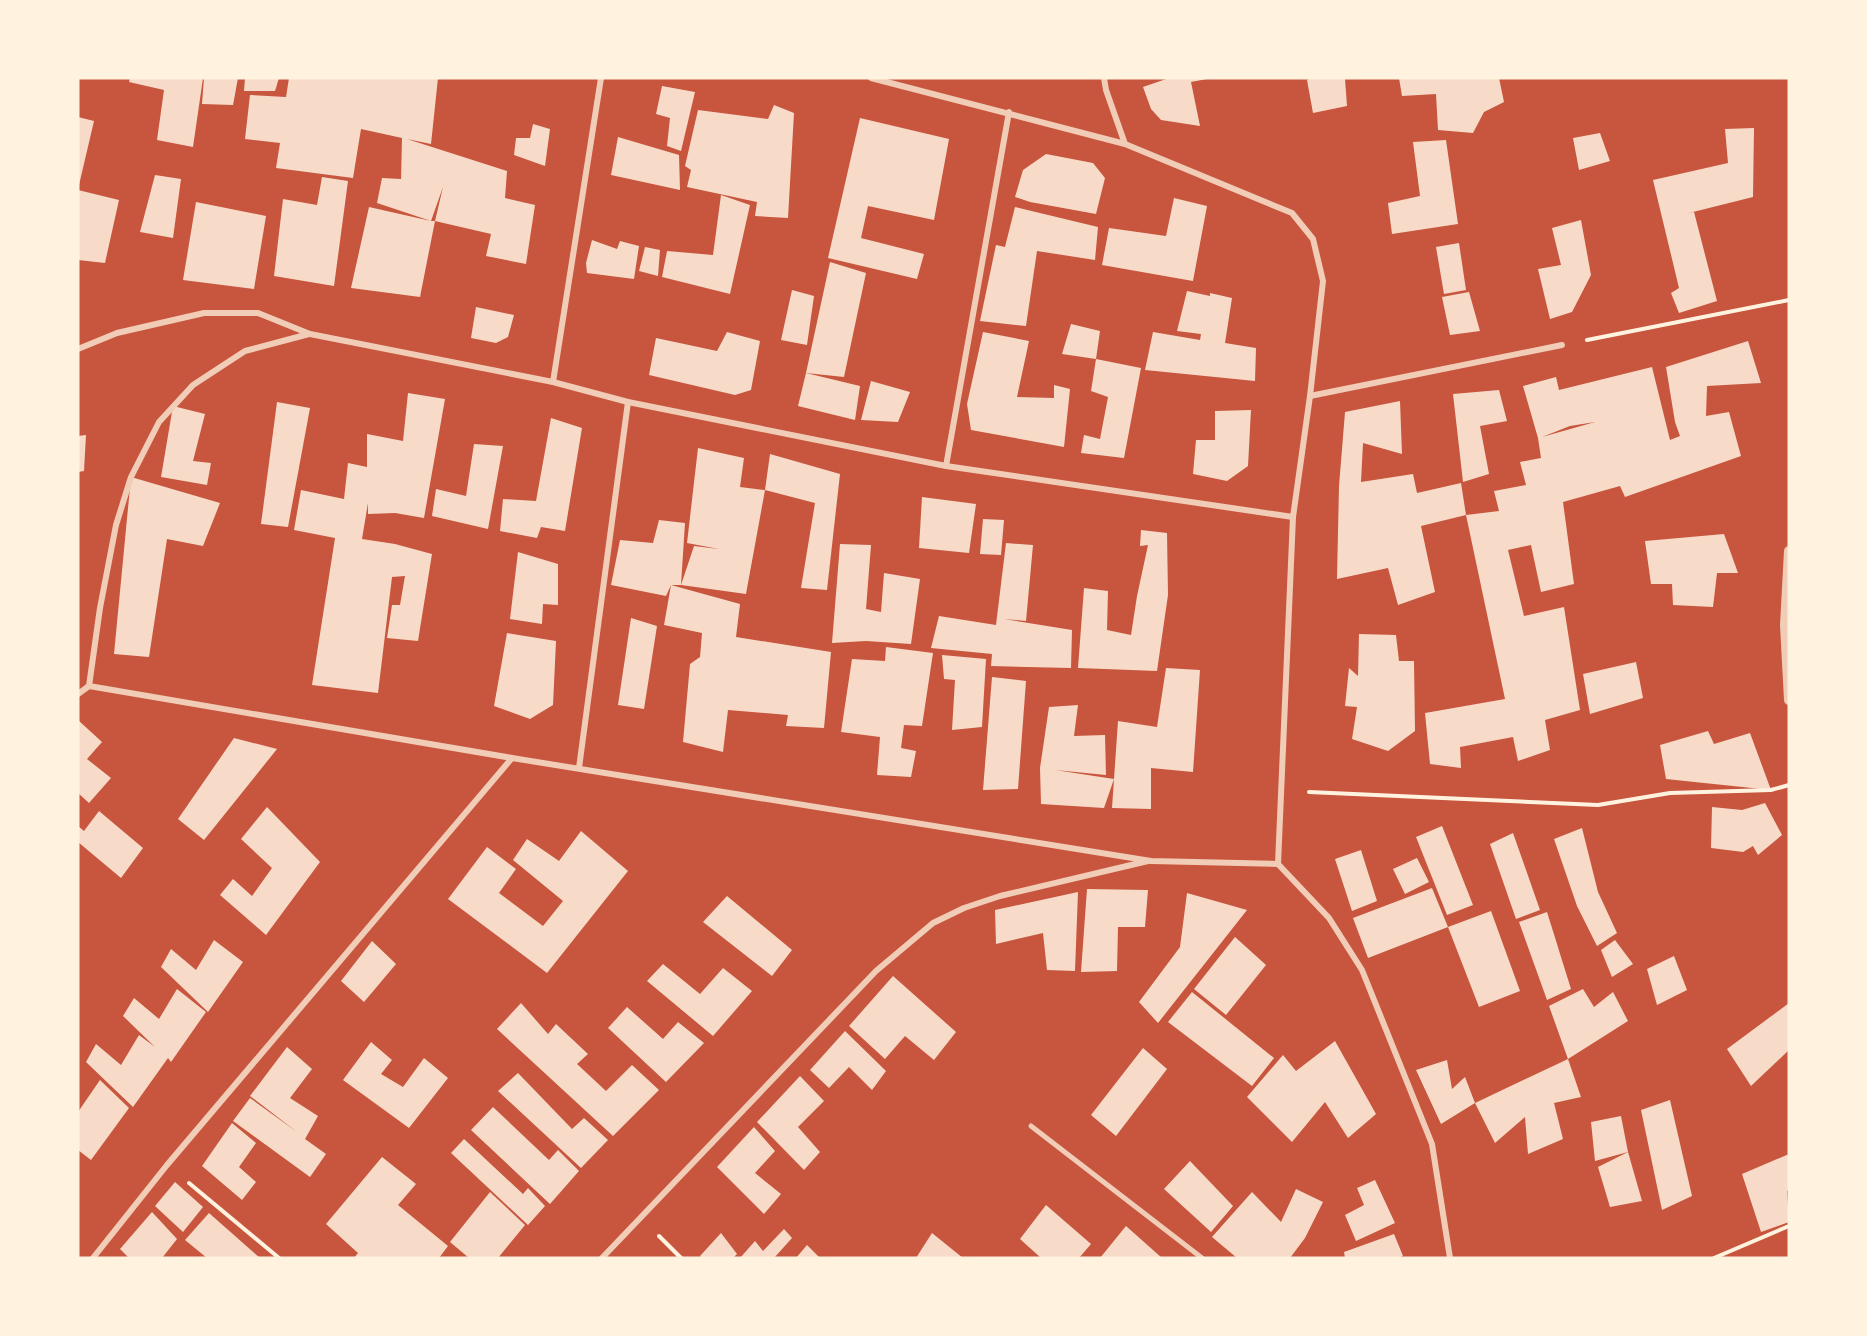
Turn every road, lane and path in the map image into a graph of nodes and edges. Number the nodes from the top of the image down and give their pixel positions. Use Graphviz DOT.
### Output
graph roads {
  1 [pos="602,78"];
  2 [pos="871,78"];
  3 [pos="1104,78"];
  4 [pos="1009,112"];
  5 [pos="1125,144"];
  6 [pos="1789,300"];
  7 [pos="310,334"];
  8 [pos="1562,345"];
  9 [pos="78,349"];
  10 [pos="553,382"];
  11 [pos="1310,396"];
  12 [pos="628,402"];
  13 [pos="946,466"];
  14 [pos="1293,517"];
  15 [pos="1789,551"];
  16 [pos="89,686"];
  17 [pos="78,694"];
  18 [pos="1789,700"];
  19 [pos="512,758"];
  20 [pos="579,768"];
  21 [pos="1789,785"];
  22 [pos="1281,790"];
  23 [pos="1151,861"];
  24 [pos="1278,864"];
  25 [pos="1031,1126"];
  26 [pos="167,1165"];
  27 [pos="1789,1226"];
  28 [pos="93,1258"];
  29 [pos="279,1258"];
  30 [pos="602,1258"];
  31 [pos="1202,1258"];
  32 [pos="1450,1258"];
  33 [pos="1714,1258"];
  1 -- 10 [label="street"];
  2 -- 4 [label="street"];
  3 -- 5 [label="street"];
  4 -- 5 [label="street"];
  4 -- 13 [label="street"];
  5 -- 11 [label="street"];
  6 -- 8 [label="path"];
  7 -- 9 [label="street"];
  7 -- 10 [label="street"];
  7 -- 16 [label="street"];
  8 -- 11 [label="street"];
  10 -- 12 [label="street"];
  11 -- 14 [label="street"];
  12 -- 13 [label="street"];
  12 -- 20 [label="street"];
  13 -- 14 [label="street"];
  14 -- 22 [label="street"];
  15 -- 18 [label="street"];
  16 -- 17 [label="street"];
  16 -- 19 [label="street"];
  19 -- 20 [label="street"];
  19 -- 26 [label="street"];
  20 -- 23 [label="street"];
  21 -- 22 [label="path"];
  22 -- 24 [label="street"];
  23 -- 24 [label="street"];
  23 -- 30 [label="street"];
  24 -- 32 [label="street"];
  25 -- 31 [label="street"];
  26 -- 28 [label="street"];
  26 -- 29 [label="path"];
  27 -- 33 [label="path"];
}
